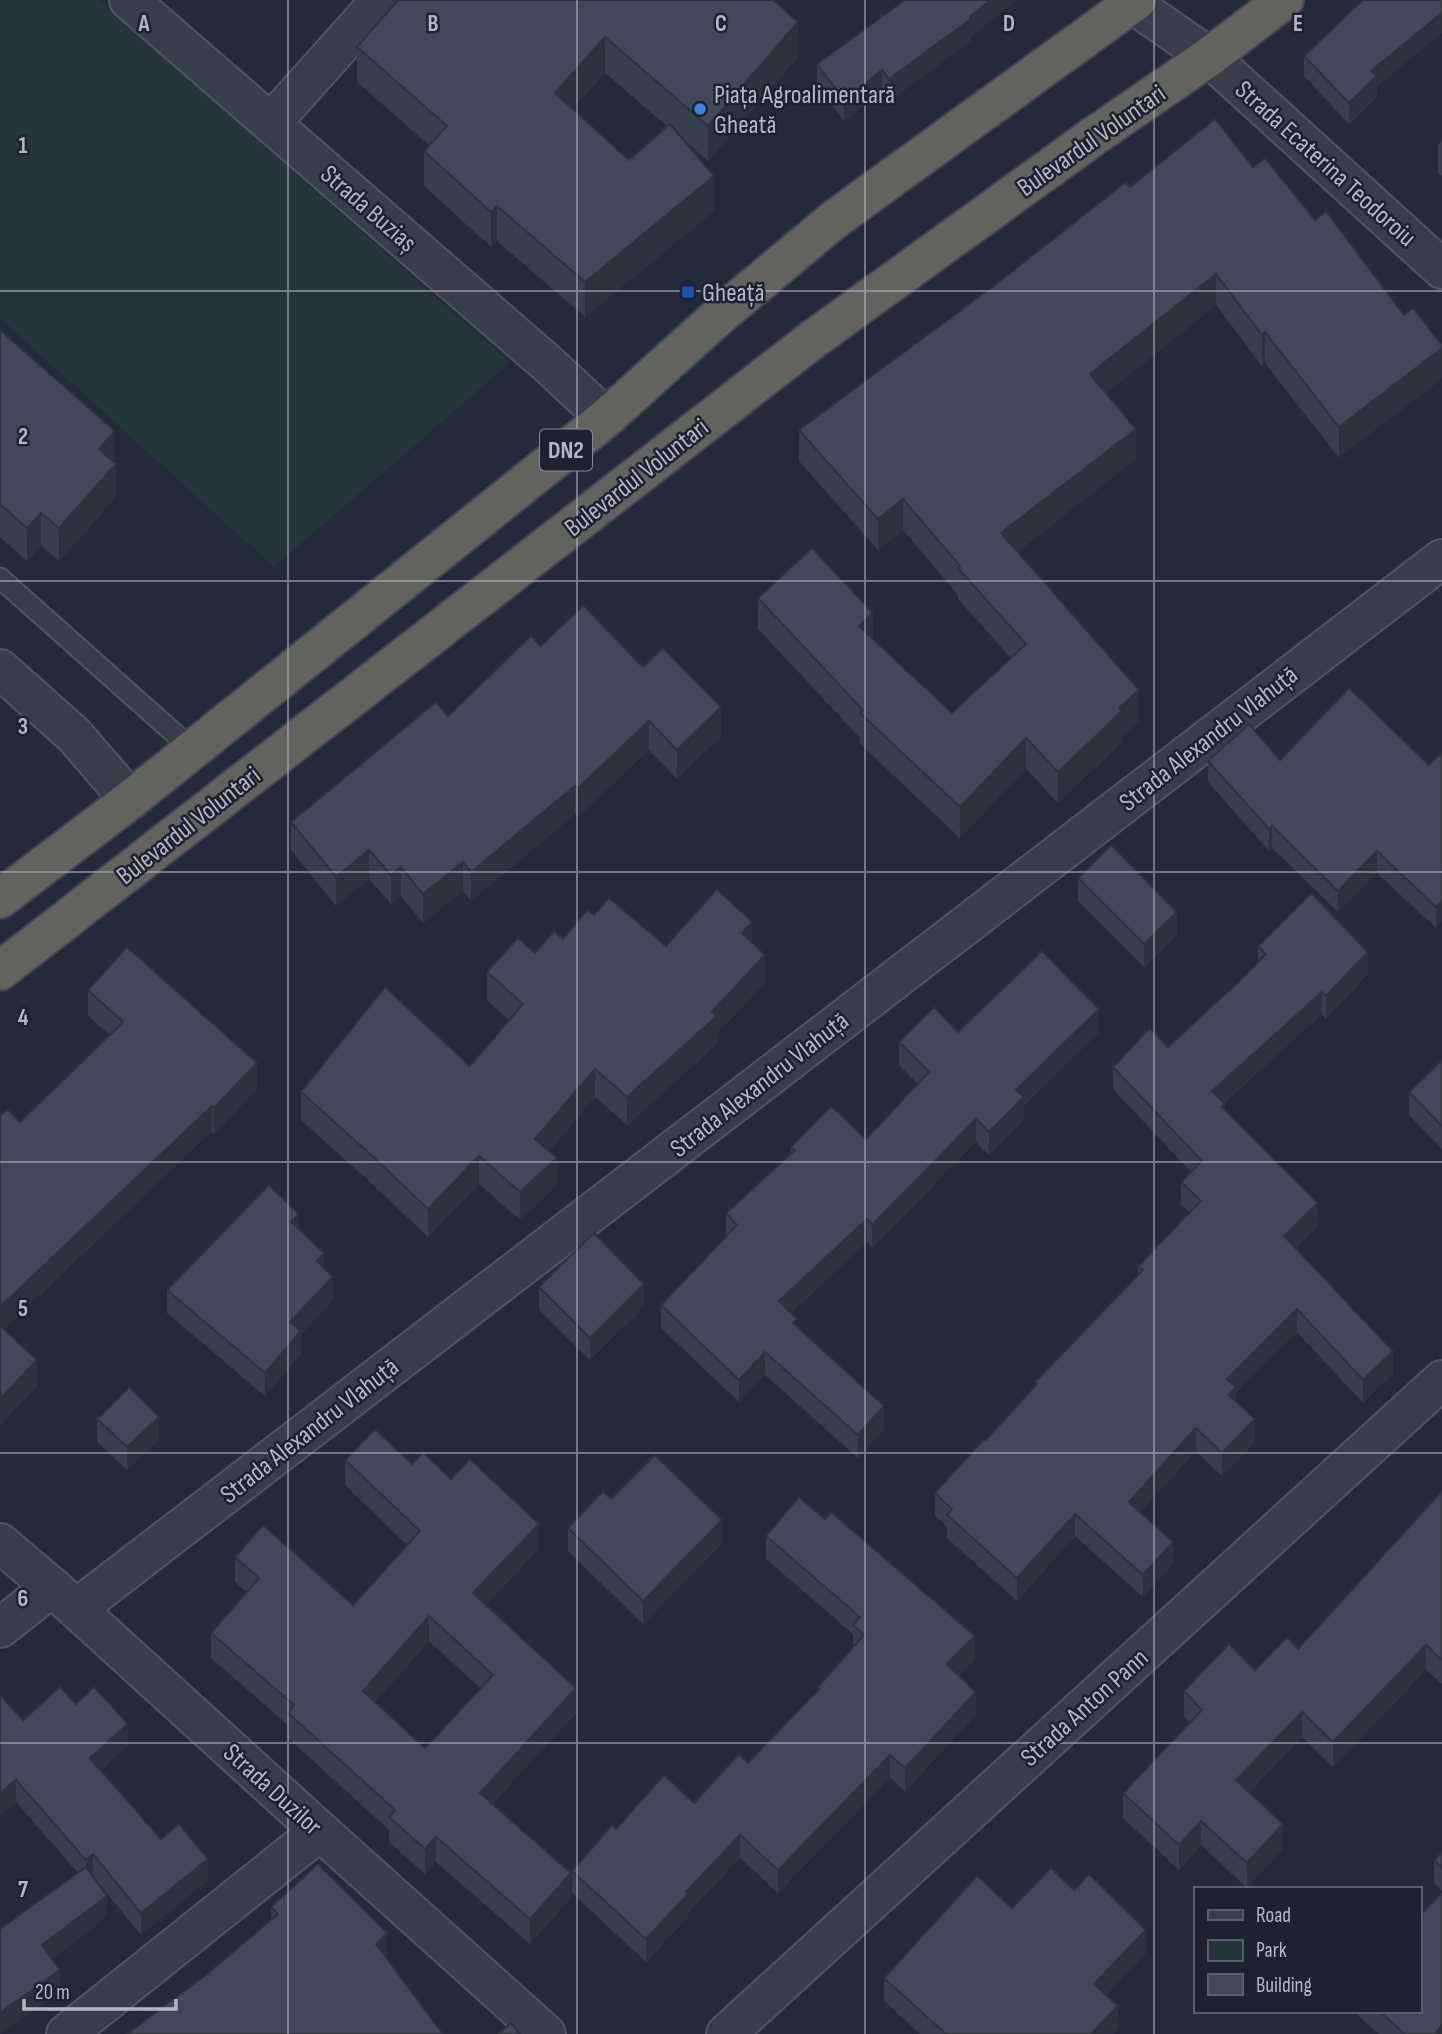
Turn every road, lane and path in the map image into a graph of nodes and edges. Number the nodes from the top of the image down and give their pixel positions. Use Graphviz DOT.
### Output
graph roads {
  1 [pos="129,0"];
  2 [pos="380,0"];
  3 [pos="1284,0"];
  4 [pos="1132,1"];
  5 [pos="1209,57"];
  6 [pos="271,123"];
  7 [pos="1442,269"];
  8 [pos="606,418"];
  9 [pos="1442,559"];
  10 [pos="0,579"];
  11 [pos="0,669"];
  12 [pos="192,748"];
  13 [pos="130,800"];
  14 [pos="0,899"];
  15 [pos="0,971"];
  16 [pos="1442,1380"];
  17 [pos="0,1543"];
  18 [pos="64,1598"];
  19 [pos="0,1628"];
  20 [pos="320,1831"];
  21 [pos="66,2034"];
  22 [pos="546,2034"];
  23 [pos="726,2034"];
  1 -- 6 [label="street, Strada Buziaș"];
  2 -- 6 [label="street"];
  3 -- 5 [label="highway, Bulevardul Voluntari / DN2"];
  4 -- 5 [label="street, Strada Ecaterina Teodoroiu"];
  4 -- 8 [label="highway, DN2"];
  5 -- 7 [label="street, Strada Ecaterina Teodoroiu"];
  5 -- 15 [label="highway, Bulevardul Voluntari / DN2"];
  6 -- 8 [label="street, Strada Buziaș"];
  8 -- 12 [label="highway, DN2"];
  9 -- 18 [label="street, Strada Alexandru Vlahuță"];
  10 -- 12 [label="lane"];
  11 -- 13 [label="street"];
  12 -- 13 [label="highway, DN2"];
  13 -- 14 [label="highway, DN2"];
  16 -- 23 [label="street, Strada Anton Pann"];
  17 -- 18 [label="street, Strada Duzilor"];
  18 -- 19 [label="street, Strada Alexandru Vlahuță"];
  18 -- 20 [label="street, Strada Duzilor"];
  20 -- 21 [label="street"];
  20 -- 22 [label="street, Strada Duzilor"];
}
